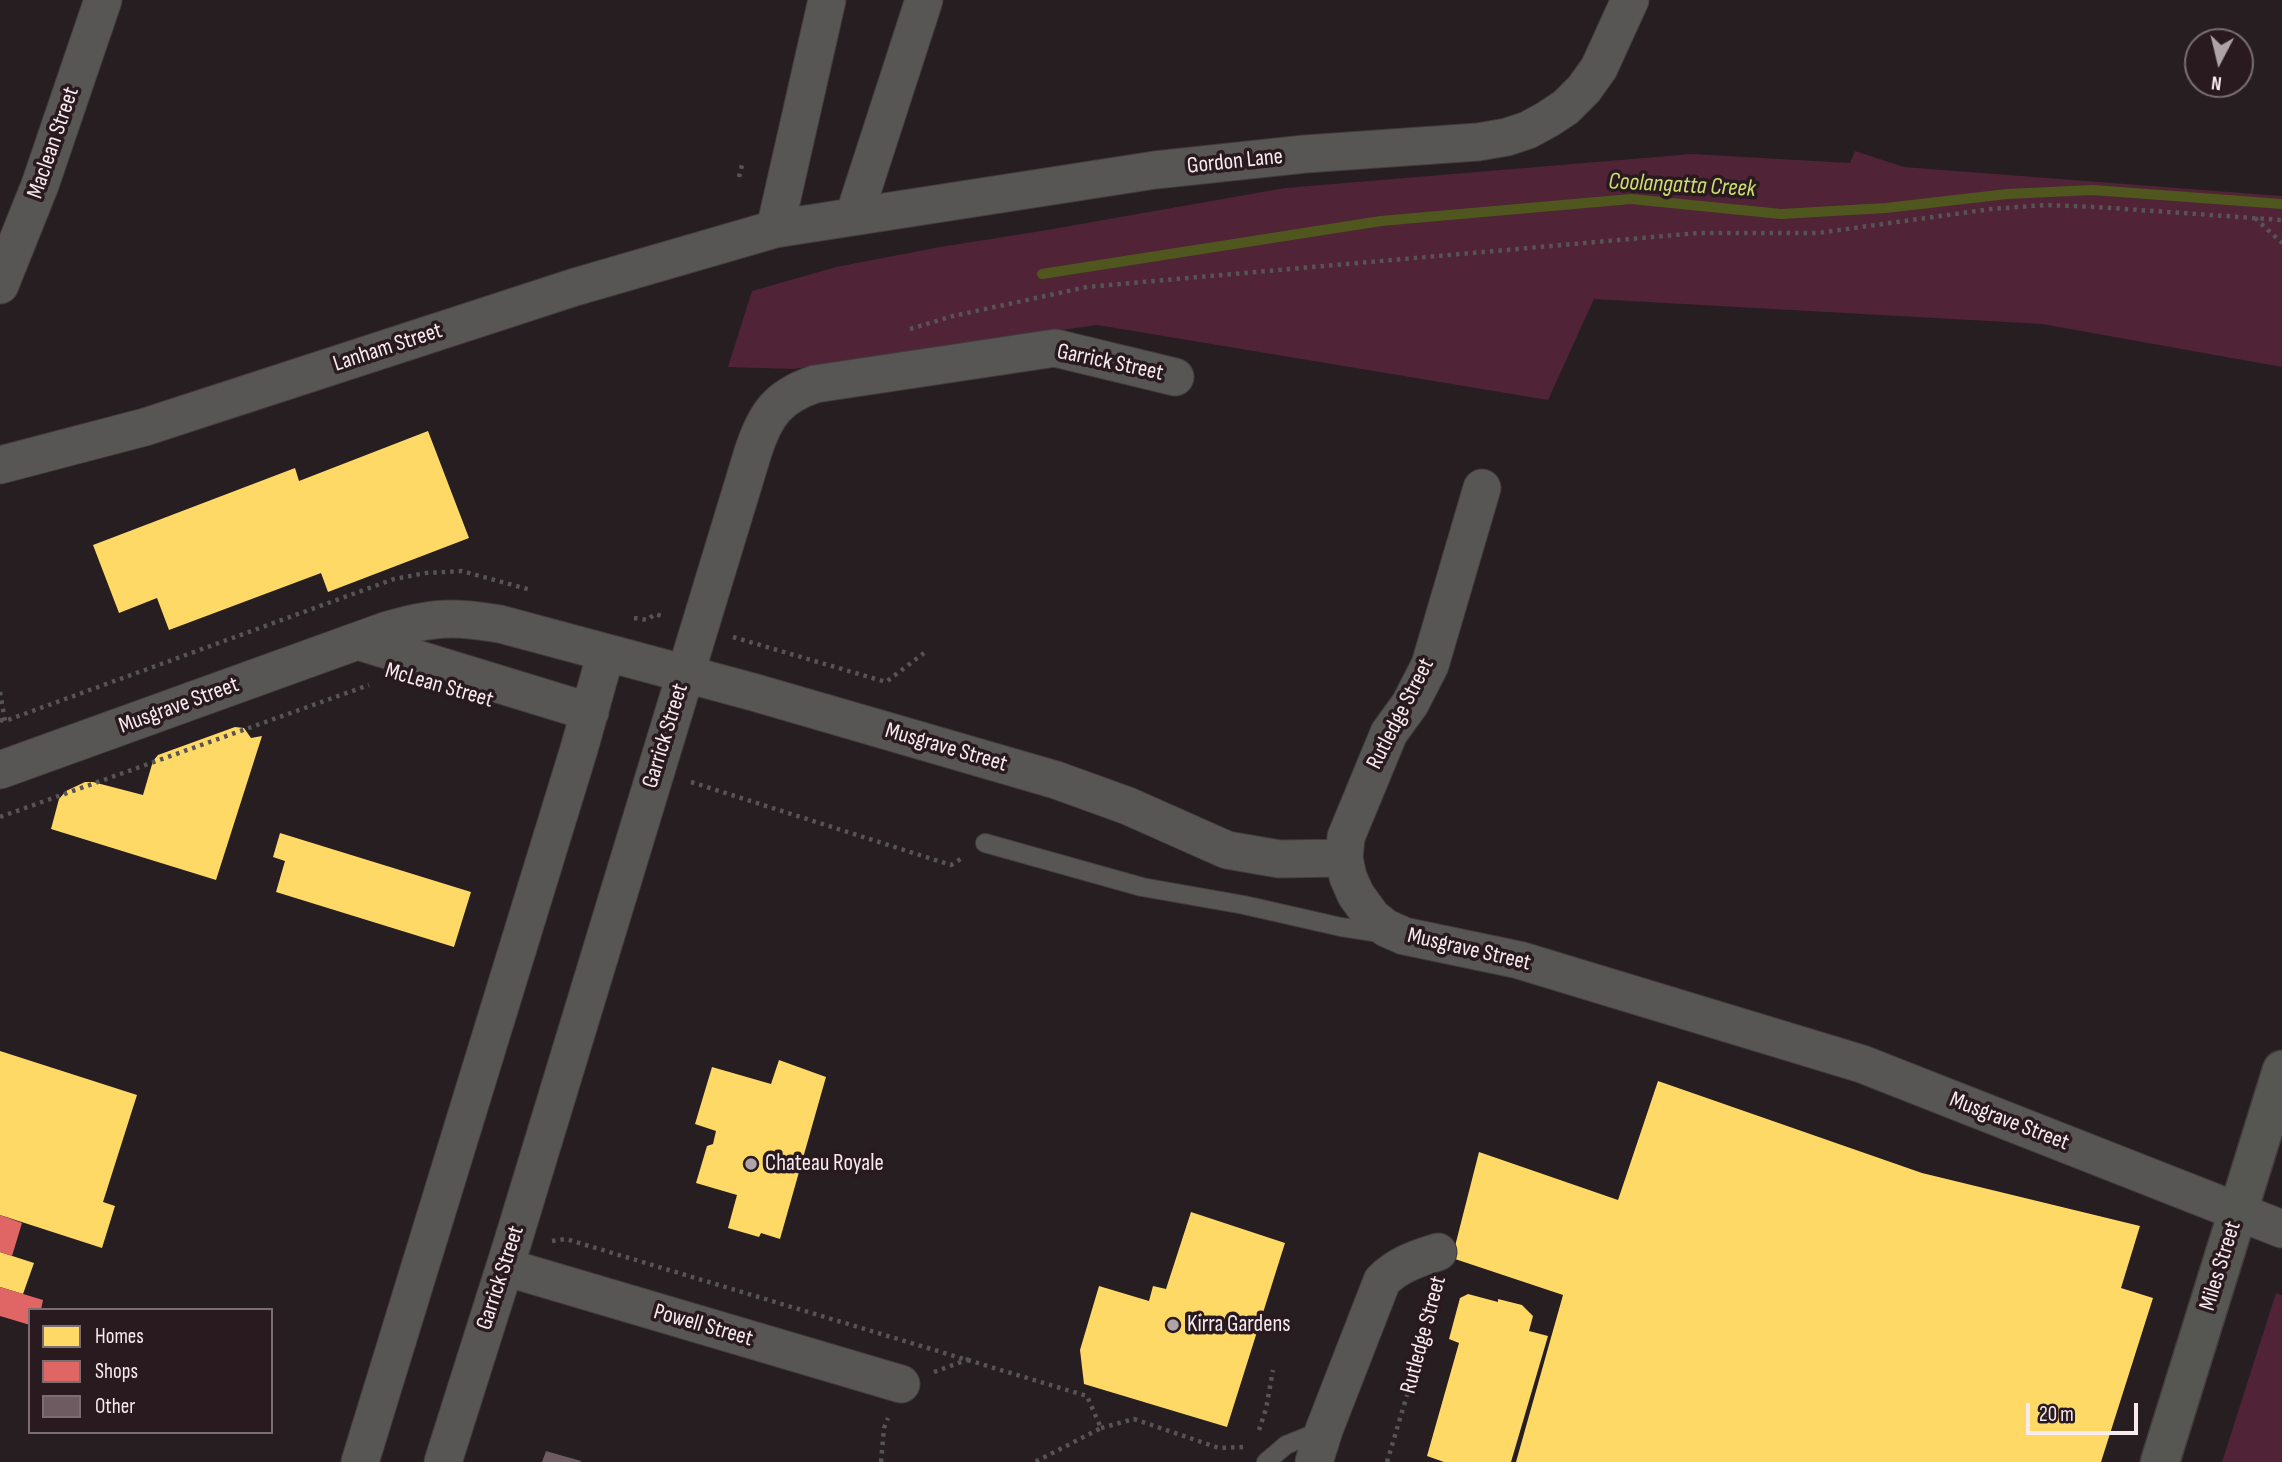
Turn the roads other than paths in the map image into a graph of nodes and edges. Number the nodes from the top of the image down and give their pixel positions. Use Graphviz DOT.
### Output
graph roads {
  1 [pos="103,0"];
  2 [pos="827,0"];
  3 [pos="924,0"];
  4 [pos="1630,0"];
  5 [pos="854,216"];
  6 [pos="775,229"];
  7 [pos="0,285"];
  8 [pos="1175,377"];
  9 [pos="0,465"];
  10 [pos="1482,488"];
  11 [pos="358,641"];
  12 [pos="606,653"];
  13 [pos="684,675"];
  14 [pos="590,712"];
  15 [pos="0,770"];
  16 [pos="985,843"];
  17 [pos="1344,858"];
  18 [pos="1404,936"];
  19 [pos="2282,1069"];
  20 [pos="2238,1211"];
  21 [pos="2282,1229"];
  22 [pos="1438,1252"];
  23 [pos="509,1254"];
  24 [pos="901,1384"];
  25 [pos="1319,1446"];
  26 [pos="360,1462"];
  27 [pos="443,1462"];
  28 [pos="1266,1462"];
  29 [pos="2160,1462"];
  1 -- 7 [label="street, Maclean Street"];
  2 -- 6 [label="street"];
  3 -- 5 [label="street"];
  4 -- 5 [label="street, Gordon Lane"];
  5 -- 6 [label="street, Gordon Lane"];
  6 -- 9 [label="street, Lanham Street"];
  8 -- 13 [label="street, Garrick Street"];
  10 -- 17 [label="street, Rutledge Street"];
  11 -- 12 [label="street, Musgrave Street"];
  11 -- 14 [label="street"];
  11 -- 15 [label="street, Musgrave Street"];
  12 -- 13 [label="street, Musgrave Street"];
  12 -- 14 [label="street"];
  13 -- 17 [label="street, Musgrave Street"];
  13 -- 23 [label="street, Garrick Street"];
  14 -- 26 [label="street"];
  16 -- 18 [label="lane"];
  17 -- 18 [label="street, Musgrave Street"];
  18 -- 20 [label="street, Musgrave Street"];
  19 -- 20 [label="street, Miles Street"];
  20 -- 21 [label="street, Musgrave Street"];
  20 -- 29 [label="street, Miles Street"];
  22 -- 25 [label="street, Rutledge Street"];
  23 -- 24 [label="street, Powell Street"];
  23 -- 27 [label="street, Garrick Street"];
  25 -- 28 [label="lane"];
}
